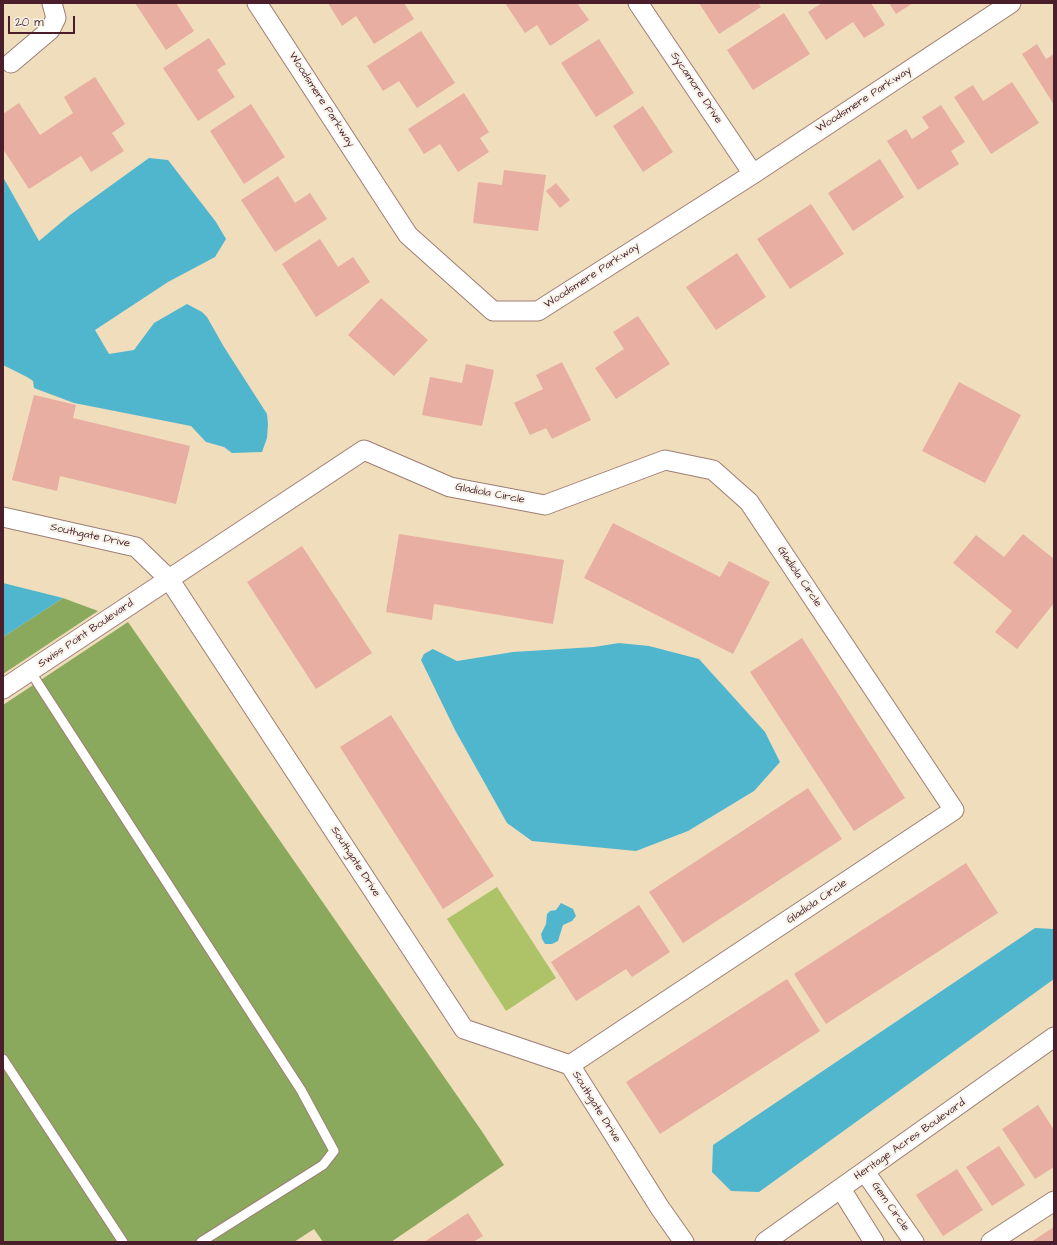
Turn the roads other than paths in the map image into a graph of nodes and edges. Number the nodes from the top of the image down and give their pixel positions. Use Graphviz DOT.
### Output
graph roads {
  1 [pos="52,3"];
  2 [pos="257,3"];
  3 [pos="638,3"];
  4 [pos="1011,3"];
  5 [pos="10,63"];
  6 [pos="753,174"];
  7 [pos="3,517"];
  8 [pos="169,579"];
  9 [pos="30,671"];
  10 [pos="3,689"];
  11 [pos="1054,1037"];
  12 [pos="3,1059"];
  13 [pos="570,1065"];
  14 [pos="865,1172"];
  15 [pos="841,1189"];
  16 [pos="1054,1201"];
  17 [pos="123,1242"];
  18 [pos="201,1242"];
  19 [pos="684,1242"];
  20 [pos="765,1242"];
  21 [pos="874,1242"];
  22 [pos="914,1242"];
  23 [pos="991,1242"];
  1 -- 5 [label="street"];
  2 -- 6 [label="street, Woodsmere Parkway"];
  3 -- 6 [label="street, Sycamore Drive"];
  4 -- 6 [label="street, Woodsmere Parkway"];
  7 -- 8 [label="street, Southgate Drive"];
  8 -- 9 [label="street, Swiss Point Boulevard"];
  8 -- 13 [label="street, Southgate Drive"];
  8 -- 13 [label="street, Gladiola Circle"];
  9 -- 10 [label="street, Swiss Point Boulevard"];
  9 -- 18 [label="lane"];
  11 -- 14 [label="street, Heritage Acres Boulevard"];
  12 -- 17 [label="lane"];
  13 -- 19 [label="street, Southgate Drive"];
  14 -- 15 [label="street, Heritage Acres Boulevard"];
  14 -- 22 [label="street, Gem Circle"];
  15 -- 20 [label="street, Heritage Acres Boulevard"];
  15 -- 21 [label="street"];
  16 -- 23 [label="street"];
}
